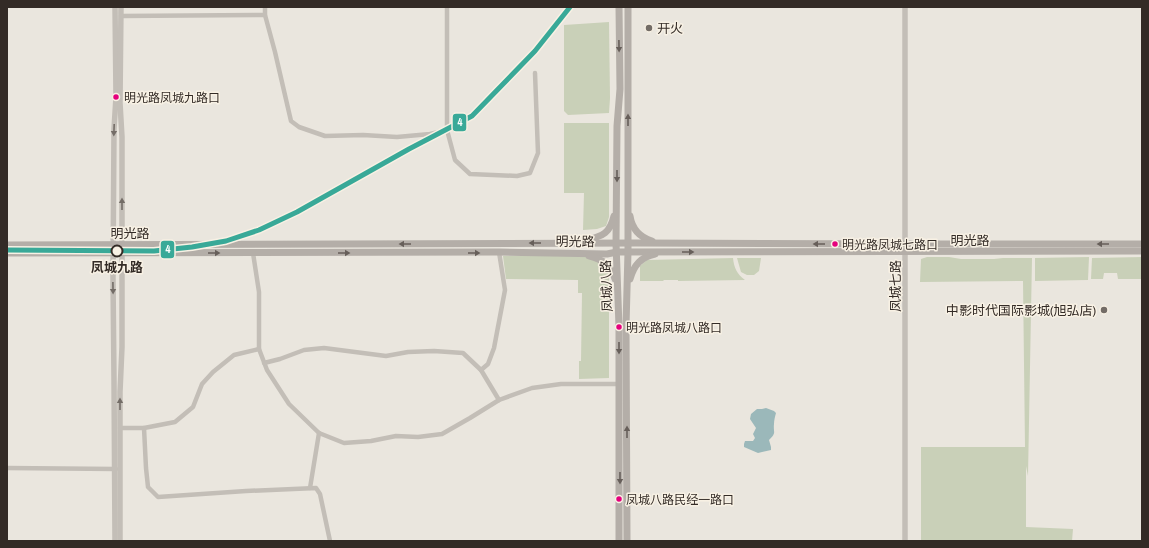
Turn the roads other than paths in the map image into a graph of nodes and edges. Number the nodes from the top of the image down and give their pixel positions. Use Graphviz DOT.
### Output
graph roads {
  1 [pos="115,7"];
  2 [pos="121,7"];
  3 [pos="265,7"];
  4 [pos="448,7"];
  5 [pos="619,7"];
  6 [pos="628,7"];
  7 [pos="905,7"];
  8 [pos="265,15"];
  9 [pos="121,16"];
  10 [pos="535,73"];
  11 [pos="447,130"];
  12 [pos="627,201"];
  13 [pos="616,202"];
  14 [pos="579,243"];
  15 [pos="616,243"];
  16 [pos="628,243"];
  17 [pos="662,243"];
  18 [pos="1142,244"];
  19 [pos="7,245"];
  20 [pos="113,245"];
  21 [pos="122,245"];
  22 [pos="906,248"];
  23 [pos="499,252"];
  24 [pos="617,252"];
  25 [pos="628,252"];
  26 [pos="662,252"];
  27 [pos="1142,252"];
  28 [pos="7,253"];
  29 [pos="113,253"];
  30 [pos="122,253"];
  31 [pos="253,253"];
  32 [pos="579,253"];
  33 [pos="618,290"];
  34 [pos="627,290"];
  35 [pos="259,349"];
  36 [pos="264,363"];
  37 [pos="481,370"];
  38 [pos="619,384"];
  39 [pos="499,400"];
  40 [pos="120,428"];
  41 [pos="144,428"];
  42 [pos="319,433"];
  43 [pos="7,468"];
  44 [pos="117,469"];
  45 [pos="310,488"];
  46 [pos="115,541"];
  47 [pos="120,541"];
  48 [pos="330,541"];
  49 [pos="619,541"];
  50 [pos="627,541"];
  51 [pos="905,541"];
  1 -- 20 [label="street, one-way"];
  2 -- 9 [label="street"];
  3 -- 8 [label="street"];
  4 -- 11 [label="street"];
  5 -- 13 [label="main road, 凤城八路, one-way"];
  12 -- 6 [label="main road, 凤城八路, one-way"];
  7 -- 22 [label="street, 凤城七路"];
  8 -- 9 [label="street"];
  8 -- 11 [label="street"];
  21 -- 9 [label="street, one-way"];
  10 -- 11 [label="street"];
  12 -- 16 [label="main road, 凤城八路"];
  12 -- 17 [label="main road"];
  13 -- 14 [label="main road"];
  13 -- 15 [label="main road, 凤城八路"];
  14 -- 15 [label="main road, 明光路"];
  14 -- 21 [label="main road, 明光路, one-way"];
  15 -- 16 [label="main road, 明光路"];
  15 -- 24 [label="main road, 凤城八路"];
  16 -- 17 [label="main road, 明光路"];
  16 -- 25 [label="main road, 凤城八路"];
  22 -- 17 [label="main road, 明光路, one-way"];
  18 -- 22 [label="main road, 明光路, one-way"];
  19 -- 20 [label="main road, 明光路"];
  20 -- 21 [label="main road, 明光路"];
  20 -- 29 [label="street"];
  21 -- 30 [label="street"];
  26 -- 22 [label="main road, 明光路, one-way"];
  22 -- 27 [label="main road, 明光路"];
  22 -- 51 [label="street, 凤城七路"];
  31 -- 23 [label="main road, 明光路, one-way"];
  23 -- 32 [label="main road, 明光路"];
  23 -- 37 [label="street"];
  24 -- 25 [label="main road, 明光路"];
  24 -- 32 [label="main road, 明光路"];
  24 -- 33 [label="main road, 凤城八路"];
  25 -- 26 [label="main road, 明光路"];
  25 -- 34 [label="main road, 凤城八路"];
  26 -- 34 [label="main road"];
  28 -- 29 [label="main road, 明光路"];
  29 -- 30 [label="main road, 明光路"];
  29 -- 44 [label="street, one-way"];
  30 -- 31 [label="main road, 明光路, one-way"];
  40 -- 30 [label="street, one-way"];
  31 -- 35 [label="street"];
  32 -- 33 [label="main road"];
  33 -- 38 [label="main road, 凤城八路, one-way"];
  50 -- 34 [label="main road, 凤城八路, one-way"];
  35 -- 36 [label="street"];
  35 -- 41 [label="street"];
  36 -- 37 [label="street"];
  36 -- 42 [label="street"];
  37 -- 39 [label="street"];
  38 -- 39 [label="street"];
  38 -- 49 [label="main road, 凤城八路, one-way"];
  39 -- 42 [label="street"];
  40 -- 41 [label="street"];
  40 -- 44 [label="street"];
  41 -- 45 [label="street"];
  42 -- 45 [label="street"];
  43 -- 44 [label="street"];
  44 -- 46 [label="street"];
  44 -- 47 [label="street"];
  45 -- 48 [label="street"];
}
